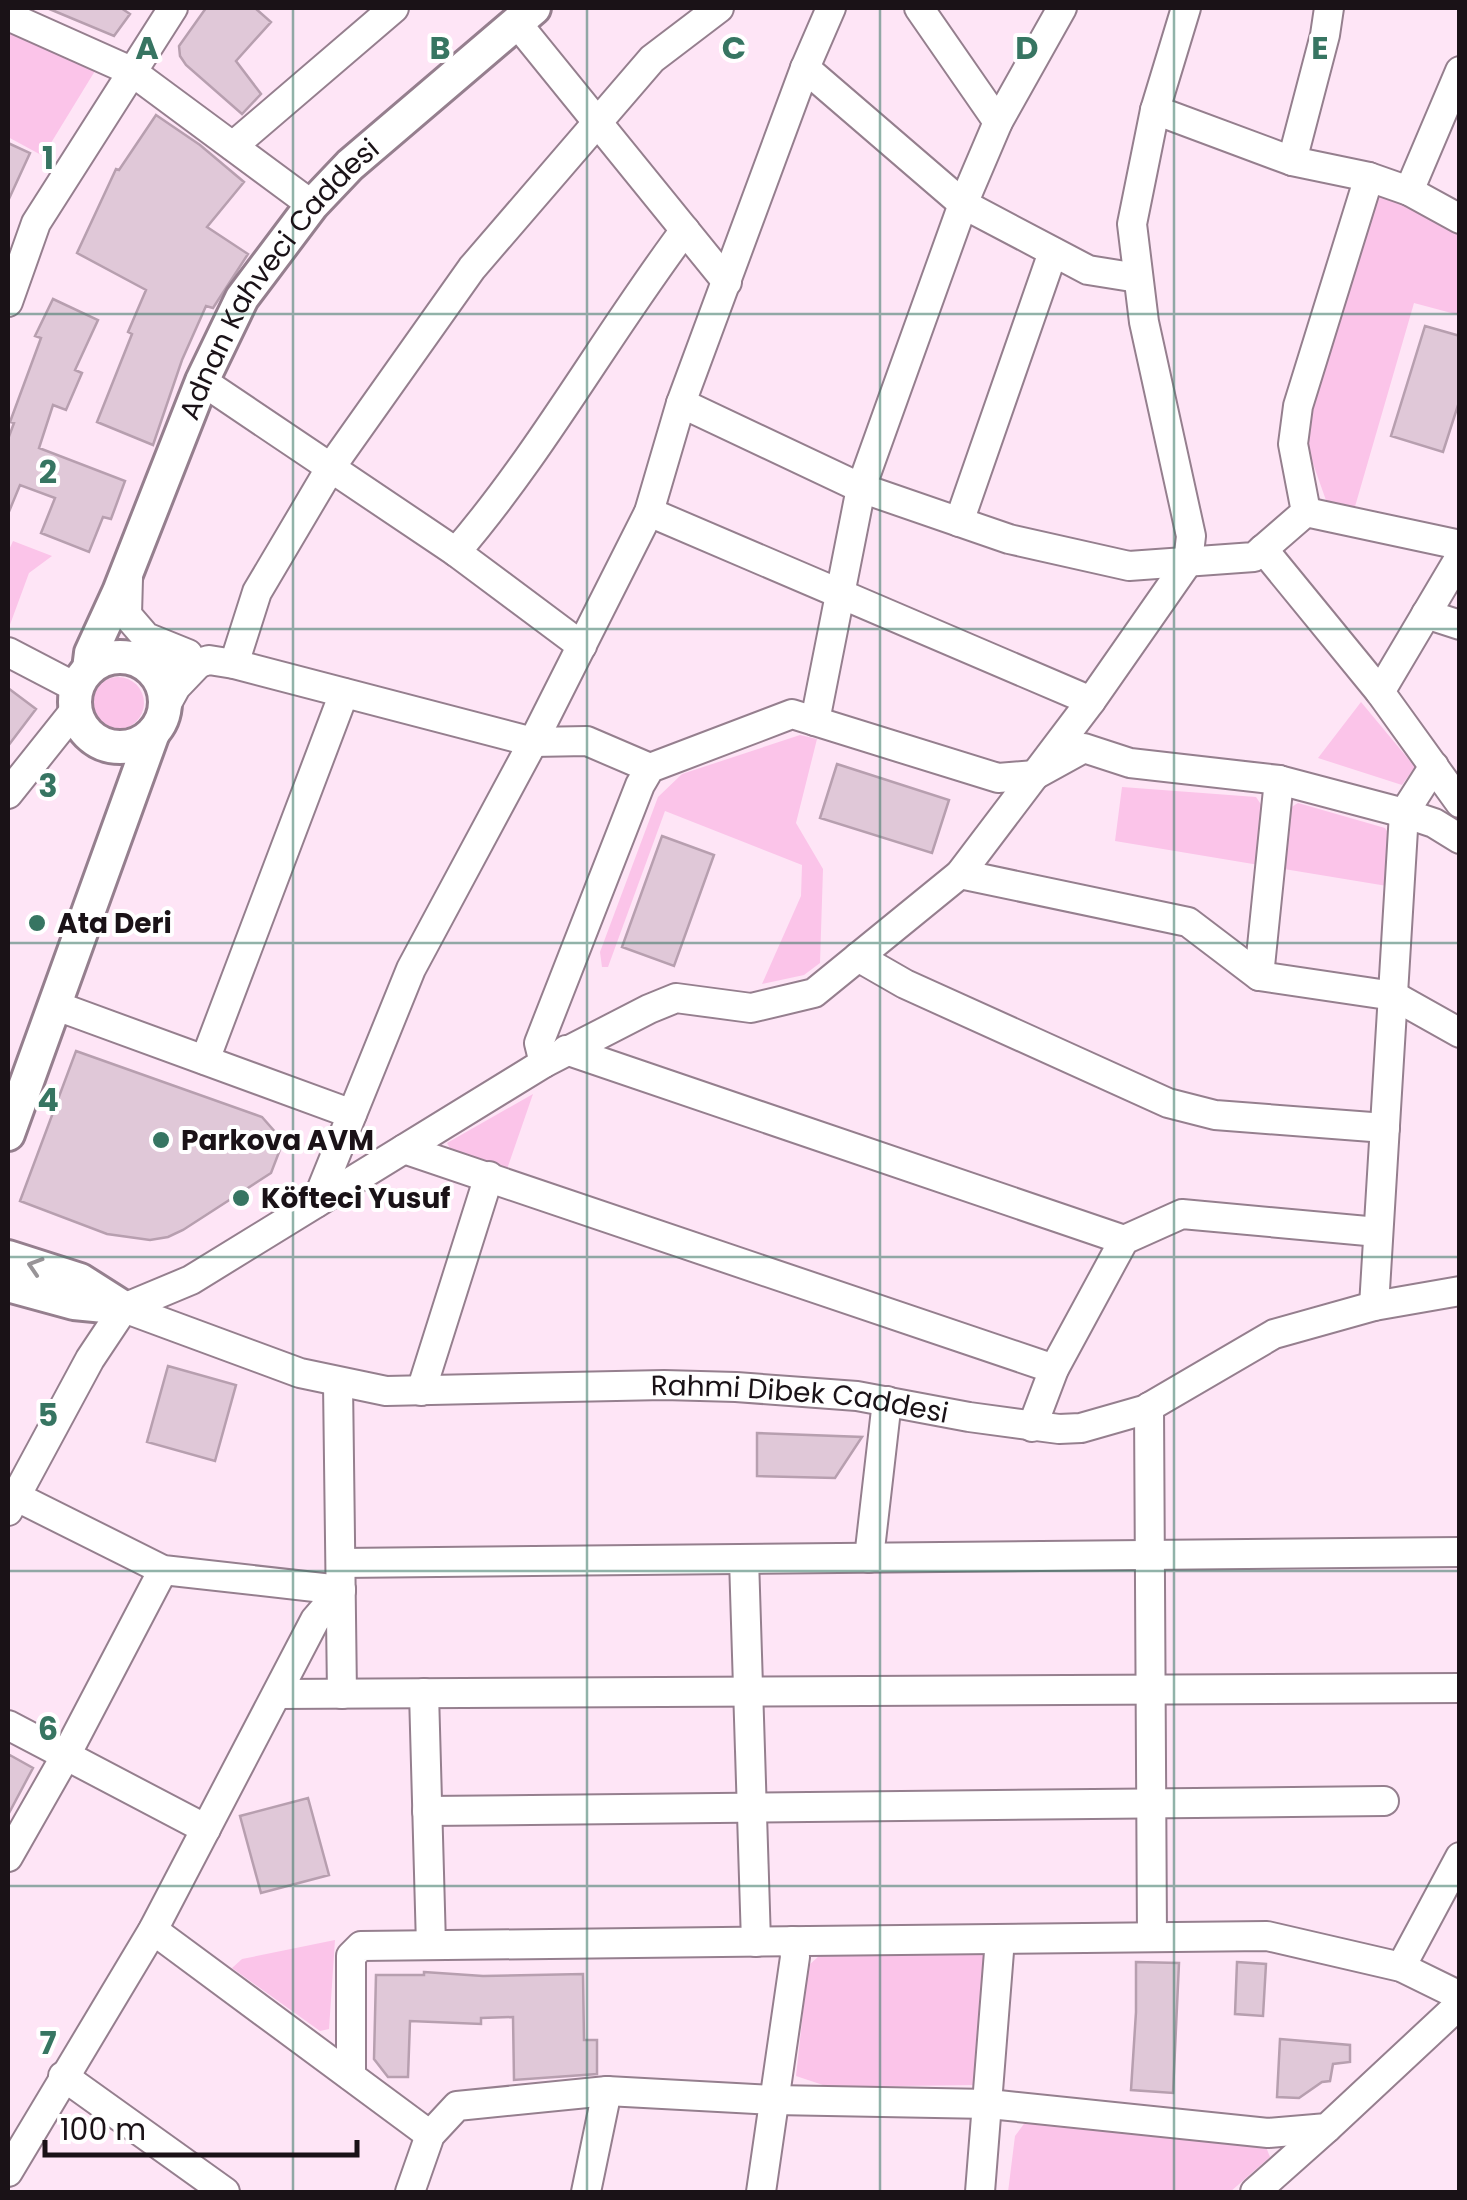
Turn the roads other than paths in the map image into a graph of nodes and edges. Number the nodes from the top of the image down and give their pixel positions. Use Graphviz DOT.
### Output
graph roads {
  1 [pos="172,8"];
  2 [pos="394,8"];
  3 [pos="720,8"];
  4 [pos="831,8"];
  5 [pos="919,8"];
  6 [pos="1062,8"];
  7 [pos="1186,8"];
  8 [pos="1329,8"];
  9 [pos="518,12"];
  10 [pos="8,16"];
  11 [pos="805,68"];
  12 [pos="131,71"];
  13 [pos="1460,71"];
  14 [pos="1155,110"];
  15 [pos="597,122"];
  16 [pos="998,122"];
  17 [pos="232,146"];
  18 [pos="1292,161"];
  19 [pos="1369,177"];
  20 [pos="1409,190"];
  21 [pos="964,204"];
  22 [pos="312,206"];
  23 [pos="1460,219"];
  24 [pos="684,230"];
  25 [pos="1053,252"];
  26 [pos="1138,278"];
  27 [pos="727,282"];
  28 [pos="8,302"];
  29 [pos="202,382"];
  30 [pos="680,403"];
  31 [pos="332,467"];
  32 [pos="861,488"];
  33 [pos="649,512"];
  34 [pos="1306,512"];
  35 [pos="960,522"];
  36 [pos="1460,545"];
  37 [pos="1263,550"];
  38 [pos="456,552"];
  39 [pos="1460,556"];
  40 [pos="1188,562"];
  41 [pos="124,578"];
  42 [pos="840,594"];
  43 [pos="1426,614"];
  44 [pos="1460,625"];
  45 [pos="582,646"];
  46 [pos="8,652"];
  47 [pos="130,659"];
  48 [pos="214,662"];
  49 [pos="80,689"];
  50 [pos="1380,692"];
  51 [pos="344,693"];
  52 [pos="1091,701"];
  53 [pos="159,720"];
  54 [pos="814,721"];
  55 [pos="534,742"];
  56 [pos="114,747"];
  57 [pos="1434,766"];
  58 [pos="650,768"];
  59 [pos="1036,775"];
  60 [pos="1280,780"];
  61 [pos="8,794"];
  62 [pos="131,795"];
  63 [pos="1460,803"];
  64 [pos="1404,813"];
  65 [pos="1460,839"];
  66 [pos="960,874"];
  67 [pos="858,957"];
  68 [pos="1259,976"];
  69 [pos="1394,996"];
  70 [pos="54,1005"];
  71 [pos="1460,1032"];
  72 [pos="555,1056"];
  73 [pos="205,1060"];
  74 [pos="352,1114"];
  75 [pos="1385,1128"];
  76 [pos="8,1134"];
  77 [pos="404,1149"];
  78 [pos="488,1176"];
  79 [pos="316,1203"];
  80 [pos="1378,1232"];
  81 [pos="1124,1240"];
  82 [pos="8,1257"];
  83 [pos="8,1285"];
  84 [pos="1460,1290"];
  85 [pos="1374,1306"];
  86 [pos="124,1308"];
  87 [pos="1054,1369"];
  88 [pos="338,1383"];
  89 [pos="421,1391"];
  90 [pos="887,1401"];
  91 [pos="1148,1406"];
  92 [pos="1032,1427"];
  93 [pos="12,1503"];
  94 [pos="1460,1552"];
  95 [pos="1150,1555"];
  96 [pos="869,1558"];
  97 [pos="744,1559"];
  98 [pos="163,1570"];
  99 [pos="341,1577"];
  100 [pos="1460,1688"];
  101 [pos="1150,1690"];
  102 [pos="750,1691"];
  103 [pos="424,1693"];
  104 [pos="277,1694"];
  105 [pos="342,1694"];
  106 [pos="8,1725"];
  107 [pos="65,1757"];
  108 [pos="1384,1800"];
  109 [pos="1151,1804"];
  110 [pos="753,1808"];
  111 [pos="427,1811"];
  112 [pos="206,1828"];
  113 [pos="8,1857"];
  114 [pos="1460,1858"];
  115 [pos="153,1930"];
  116 [pos="1152,1937"];
  117 [pos="1000,1939"];
  118 [pos="792,1941"];
  119 [pos="756,1942"];
  120 [pos="431,1945"];
  121 [pos="1401,1967"];
  122 [pos="1460,1996"];
  123 [pos="1460,2004"];
  124 [pos="63,2076"];
  125 [pos="350,2076"];
  126 [pos="607,2091"];
  127 [pos="774,2100"];
  128 [pos="989,2104"];
  129 [pos="1327,2128"];
  130 [pos="430,2135"];
  131 [pos="8,2172"];
  132 [pos="226,2192"];
  133 [pos="410,2192"];
  134 [pos="586,2192"];
  135 [pos="761,2192"];
  136 [pos="980,2192"];
  137 [pos="1256,2192"];
  1 -- 12 [label="street"];
  2 -- 17 [label="street"];
  3 -- 15 [label="street"];
  4 -- 11 [label="street"];
  5 -- 16 [label="street"];
  6 -- 16 [label="street"];
  7 -- 14 [label="street"];
  8 -- 18 [label="street"];
  9 -- 15 [label="street"];
  9 -- 22 [label="main road, Adnan Kahveci Caddesi"];
  10 -- 12 [label="street"];
  11 -- 21 [label="street"];
  11 -- 27 [label="street"];
  12 -- 17 [label="street"];
  12 -- 28 [label="street"];
  13 -- 20 [label="street"];
  14 -- 18 [label="street"];
  14 -- 26 [label="street"];
  15 -- 24 [label="street"];
  15 -- 31 [label="street"];
  16 -- 21 [label="street"];
  17 -- 22 [label="street"];
  18 -- 19 [label="street"];
  19 -- 20 [label="street"];
  19 -- 34 [label="street"];
  20 -- 23 [label="street"];
  21 -- 25 [label="street"];
  21 -- 32 [label="street"];
  22 -- 29 [label="main road, Adnan Kahveci Caddesi"];
  24 -- 27 [label="street"];
  24 -- 38 [label="street"];
  25 -- 26 [label="street"];
  25 -- 35 [label="street"];
  26 -- 40 [label="street"];
  27 -- 30 [label="street"];
  29 -- 31 [label="street"];
  29 -- 41 [label="main road, Adnan Kahveci Caddesi"];
  30 -- 32 [label="street"];
  30 -- 33 [label="street"];
  31 -- 38 [label="street"];
  31 -- 48 [label="street"];
  32 -- 35 [label="street"];
  32 -- 42 [label="street"];
  33 -- 42 [label="street"];
  33 -- 45 [label="street"];
  34 -- 36 [label="street"];
  34 -- 37 [label="street"];
  35 -- 40 [label="street"];
  37 -- 40 [label="street"];
  37 -- 50 [label="street"];
  38 -- 45 [label="street"];
  39 -- 43 [label="street"];
  40 -- 52 [label="street"];
  41 -- 47 [label="main road, Adnan Kahveci Caddesi"];
  41 -- 48 [label="street"];
  41 -- 49 [label="main road, Adnan Kahveci Caddesi"];
  42 -- 52 [label="street"];
  42 -- 54 [label="street"];
  43 -- 44 [label="street"];
  43 -- 50 [label="street"];
  45 -- 55 [label="street"];
  46 -- 49 [label="street"];
  47 -- 48 [label="street"];
  47 -- 49 [label="main road"];
  47 -- 53 [label="main road"];
  48 -- 51 [label="street"];
  48 -- 53 [label="street"];
  49 -- 56 [label="main road"];
  49 -- 61 [label="street"];
  50 -- 57 [label="street"];
  51 -- 55 [label="street"];
  51 -- 73 [label="street"];
  52 -- 59 [label="street"];
  53 -- 56 [label="main road"];
  53 -- 62 [label="main road"];
  54 -- 58 [label="street"];
  54 -- 59 [label="street"];
  55 -- 58 [label="street"];
  55 -- 74 [label="street"];
  56 -- 62 [label="main road"];
  57 -- 63 [label="street"];
  57 -- 64 [label="street"];
  58 -- 72 [label="street"];
  59 -- 60 [label="street"];
  59 -- 66 [label="street"];
  60 -- 64 [label="street"];
  60 -- 68 [label="street"];
  62 -- 70 [label="main road"];
  64 -- 65 [label="street"];
  64 -- 69 [label="street"];
  66 -- 67 [label="street"];
  66 -- 68 [label="street"];
  67 -- 72 [label="street"];
  67 -- 75 [label="street"];
  68 -- 69 [label="street"];
  69 -- 71 [label="street"];
  69 -- 75 [label="street"];
  70 -- 73 [label="street"];
  70 -- 76 [label="main road"];
  72 -- 77 [label="street"];
  72 -- 81 [label="street"];
  73 -- 74 [label="street"];
  74 -- 79 [label="street"];
  75 -- 80 [label="street"];
  77 -- 78 [label="street"];
  77 -- 79 [label="street"];
  78 -- 87 [label="street"];
  78 -- 89 [label="street"];
  79 -- 86 [label="street"];
  80 -- 81 [label="street"];
  80 -- 85 [label="street"];
  81 -- 87 [label="street"];
  86 -- 82 [label="main road, Rahmi Dibek Caddesi, one-way"];
  83 -- 86 [label="main road, Rahmi Dibek Caddesi"];
  84 -- 85 [label="street, Rahmi Dibek Caddesi"];
  85 -- 91 [label="street, Rahmi Dibek Caddesi"];
  86 -- 88 [label="street, Rahmi Dibek Caddesi"];
  86 -- 93 [label="street"];
  87 -- 92 [label="street"];
  88 -- 89 [label="street, Rahmi Dibek Caddesi"];
  88 -- 99 [label="street"];
  89 -- 90 [label="street, Rahmi Dibek Caddesi"];
  90 -- 92 [label="street, Rahmi Dibek Caddesi"];
  90 -- 96 [label="street"];
  91 -- 92 [label="street, Rahmi Dibek Caddesi"];
  91 -- 95 [label="street"];
  93 -- 98 [label="street"];
  94 -- 95 [label="street"];
  95 -- 96 [label="street"];
  95 -- 101 [label="street"];
  96 -- 97 [label="street"];
  97 -- 99 [label="street"];
  97 -- 102 [label="street"];
  98 -- 99 [label="street"];
  98 -- 107 [label="street"];
  99 -- 104 [label="street"];
  99 -- 105 [label="street"];
  100 -- 101 [label="street"];
  101 -- 102 [label="street"];
  101 -- 109 [label="street"];
  102 -- 103 [label="street"];
  102 -- 110 [label="street"];
  103 -- 105 [label="street"];
  103 -- 111 [label="street"];
  104 -- 105 [label="street"];
  104 -- 112 [label="street"];
  106 -- 107 [label="street"];
  107 -- 112 [label="street"];
  107 -- 113 [label="street"];
  108 -- 109 [label="street"];
  109 -- 110 [label="street"];
  109 -- 116 [label="street"];
  110 -- 111 [label="street"];
  110 -- 119 [label="street"];
  111 -- 120 [label="street"];
  112 -- 115 [label="street"];
  114 -- 121 [label="street"];
  115 -- 124 [label="street"];
  115 -- 125 [label="street"];
  116 -- 117 [label="street"];
  116 -- 121 [label="street"];
  117 -- 118 [label="street"];
  117 -- 128 [label="street"];
  118 -- 119 [label="street"];
  118 -- 127 [label="street"];
  119 -- 120 [label="street"];
  120 -- 125 [label="street"];
  121 -- 122 [label="street"];
  123 -- 129 [label="street"];
  124 -- 131 [label="street"];
  124 -- 132 [label="street"];
  125 -- 130 [label="street"];
  126 -- 127 [label="street"];
  126 -- 130 [label="street"];
  126 -- 134 [label="street"];
  127 -- 128 [label="street"];
  127 -- 135 [label="street"];
  128 -- 129 [label="street"];
  128 -- 136 [label="street"];
  129 -- 137 [label="street"];
  130 -- 133 [label="street"];
}
